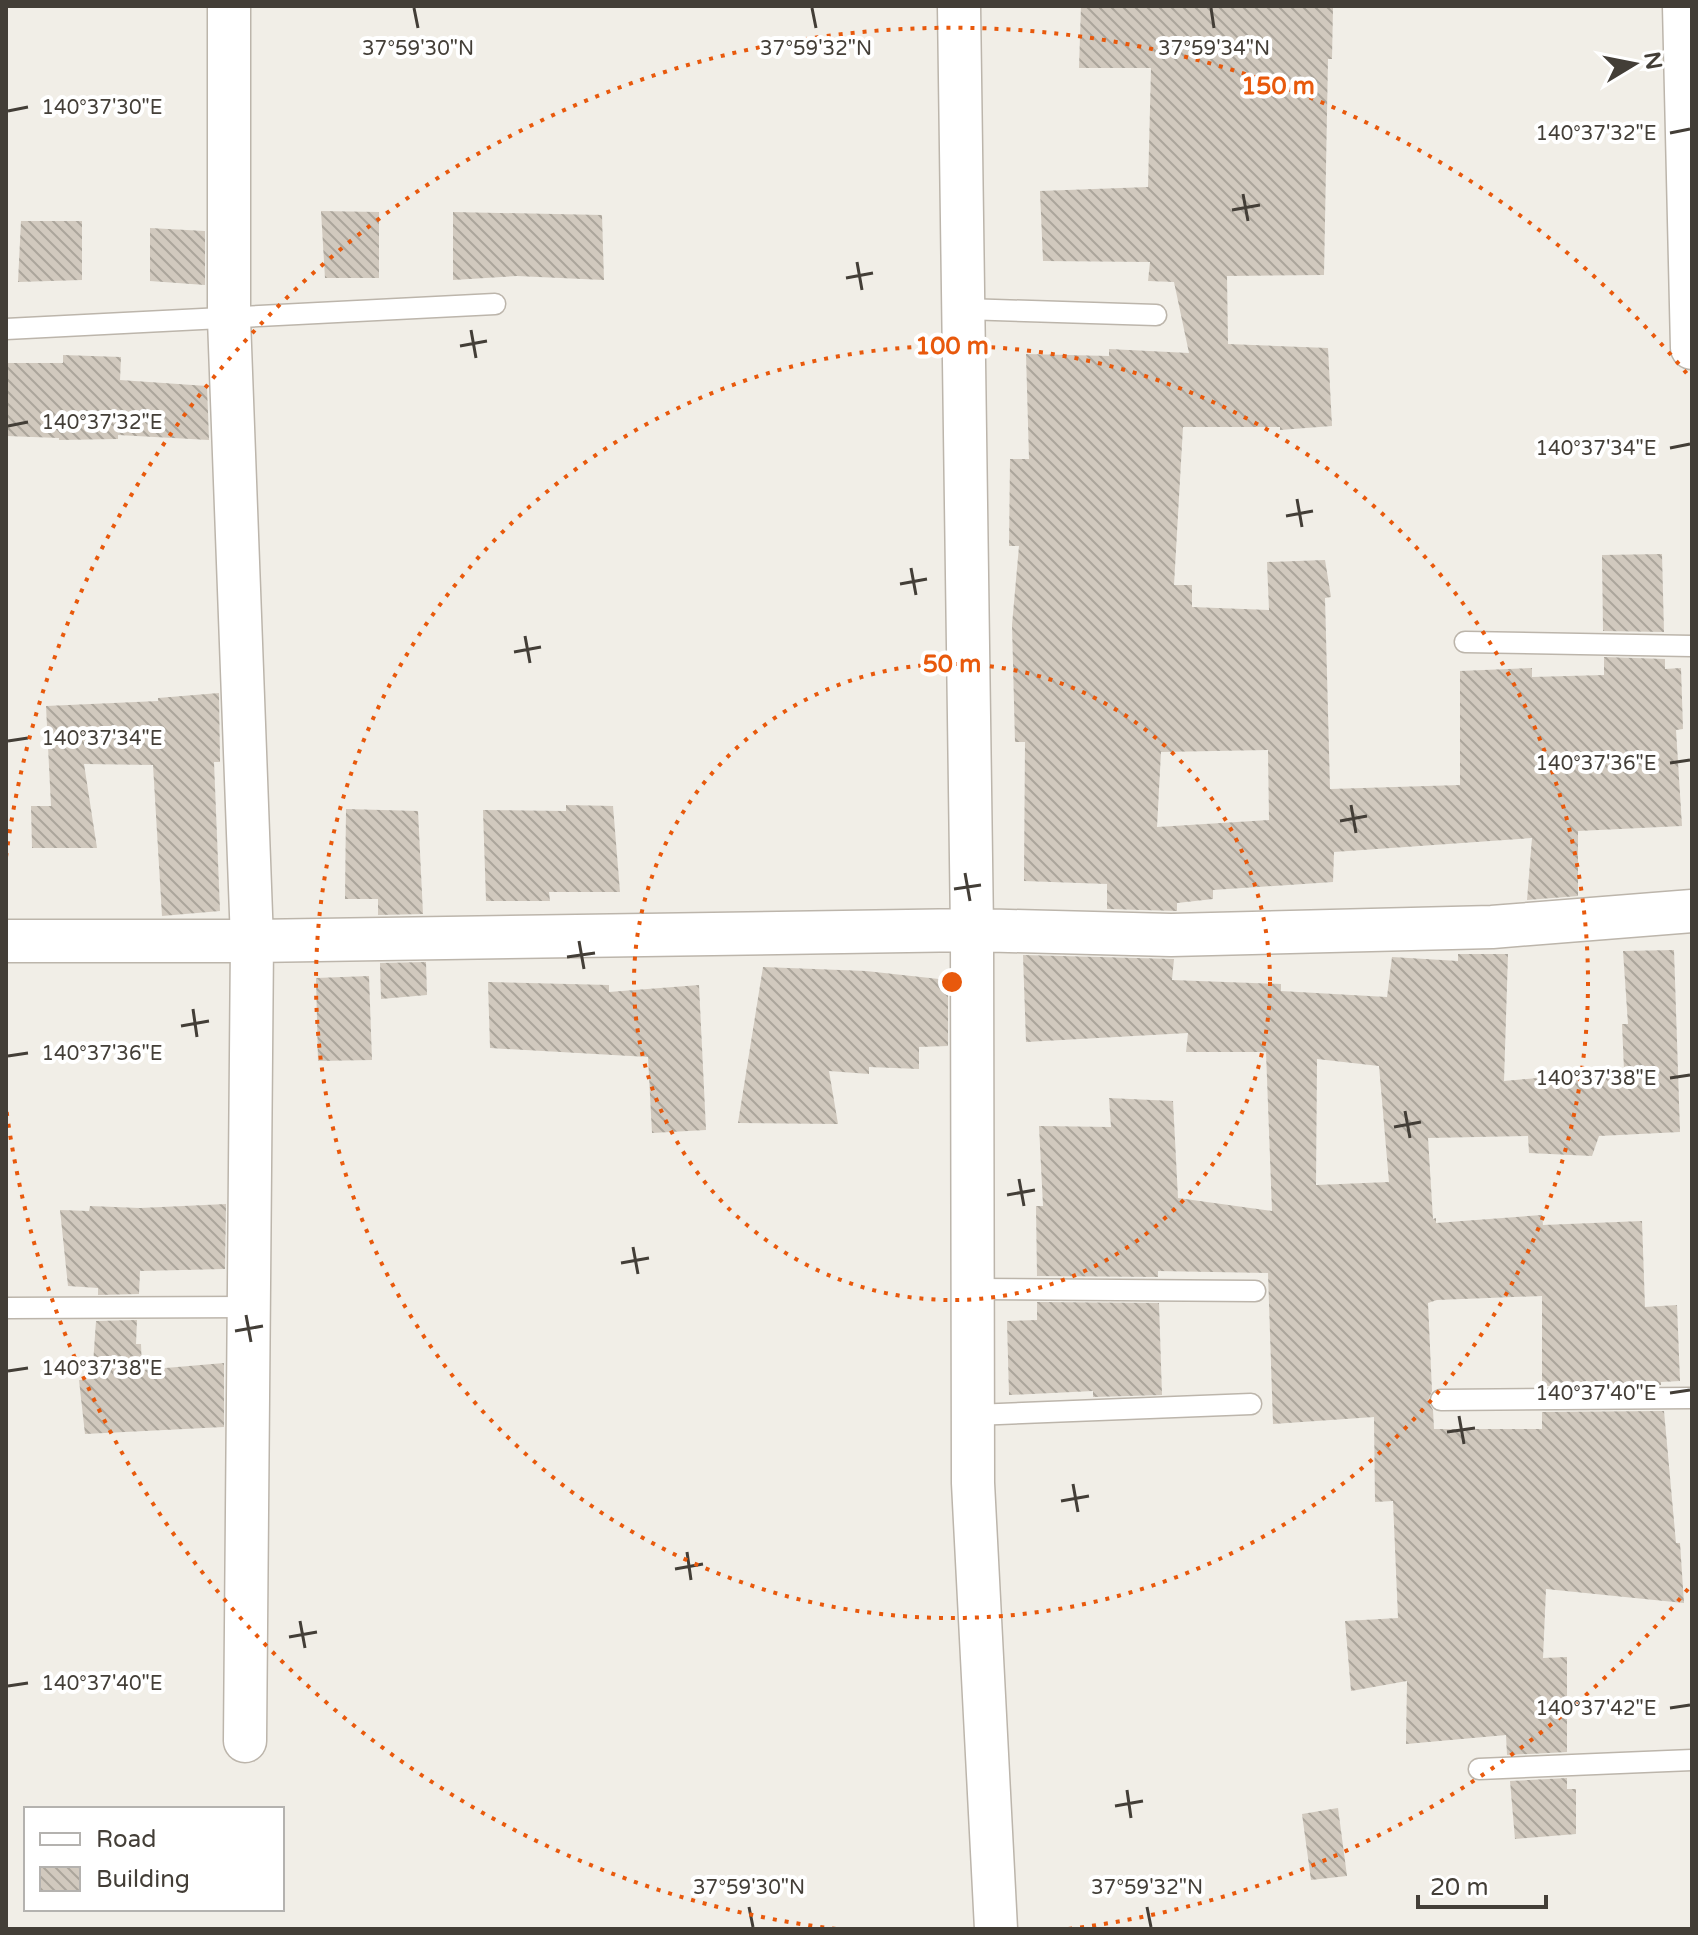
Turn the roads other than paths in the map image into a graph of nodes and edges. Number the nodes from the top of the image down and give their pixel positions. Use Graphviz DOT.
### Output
graph roads {
  1 [pos="229,6"];
  2 [pos="959,6"];
  3 [pos="1684,6"];
  4 [pos="495,304"];
  5 [pos="964,309"];
  6 [pos="1156,315"];
  7 [pos="229,319"];
  8 [pos="6,329"];
  9 [pos="1692,348"];
  10 [pos="1465,642"];
  11 [pos="1692,646"];
  12 [pos="1692,911"];
  13 [pos="972,930"];
  14 [pos="6,941"];
  15 [pos="252,941"];
  16 [pos="974,1289"];
  17 [pos="1255,1291"];
  18 [pos="249,1307"];
  19 [pos="6,1308"];
  20 [pos="1692,1398"];
  21 [pos="1441,1400"];
  22 [pos="1251,1404"];
  23 [pos="974,1415"];
  24 [pos="245,1741"];
  25 [pos="1692,1760"];
  26 [pos="1479,1769"];
  27 [pos="996,1929"];
  1 -- 7 [label="street"];
  2 -- 5 [label="street"];
  3 -- 9 [label="street"];
  4 -- 7 [label="lane"];
  5 -- 6 [label="lane"];
  5 -- 13 [label="street"];
  7 -- 8 [label="lane"];
  7 -- 15 [label="street"];
  10 -- 11 [label="lane"];
  12 -- 13 [label="street"];
  13 -- 15 [label="street"];
  13 -- 16 [label="street"];
  14 -- 15 [label="street"];
  15 -- 18 [label="street"];
  16 -- 17 [label="lane"];
  16 -- 23 [label="street"];
  18 -- 19 [label="lane"];
  18 -- 24 [label="street"];
  20 -- 21 [label="lane"];
  22 -- 23 [label="lane"];
  23 -- 27 [label="street"];
  25 -- 26 [label="lane"];
}
